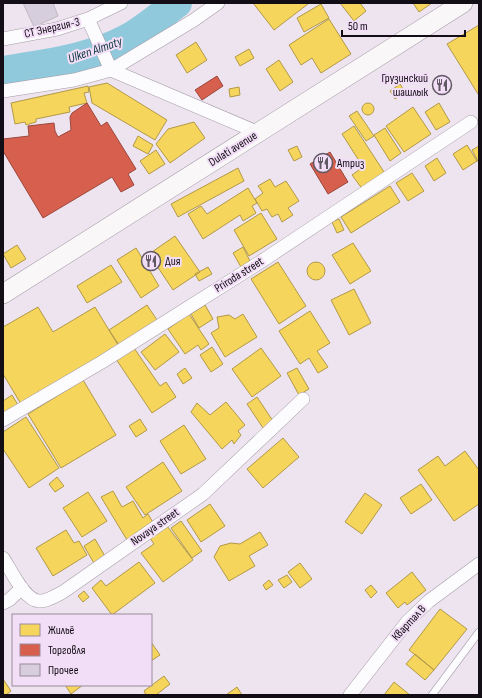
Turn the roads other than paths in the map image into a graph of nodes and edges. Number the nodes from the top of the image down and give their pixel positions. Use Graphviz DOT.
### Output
graph roads {
  1 [pos="121,3"];
  2 [pos="218,3"];
  3 [pos="463,3"];
  4 [pos="90,25"];
  5 [pos="3,39"];
  6 [pos="110,70"];
  7 [pos="3,90"];
  8 [pos="471,122"];
  9 [pos="259,133"];
  10 [pos="3,294"];
  11 [pos="303,399"];
  12 [pos="3,420"];
  13 [pos="3,558"];
  14 [pos="479,564"];
  15 [pos="22,588"];
  16 [pos="3,603"];
  17 [pos="479,632"];
  18 [pos="350,695"];
  19 [pos="432,695"];
  1 -- 4 [label="street, СТ Энергия-3"];
  2 -- 6 [label="street"];
  3 -- 9 [label="main road, Dulati avenue"];
  4 -- 5 [label="street, СТ Энергия-3"];
  4 -- 6 [label="street"];
  6 -- 7 [label="street"];
  6 -- 9 [label="street"];
  8 -- 12 [label="street, Priroda street"];
  9 -- 10 [label="main road, Dulati avenue"];
  11 -- 15 [label="street, Novaya street"];
  13 -- 15 [label="street, Novaya street"];
  14 -- 18 [label="street, Квартал В"];
  15 -- 16 [label="street"];
  17 -- 19 [label="lane"];
}
